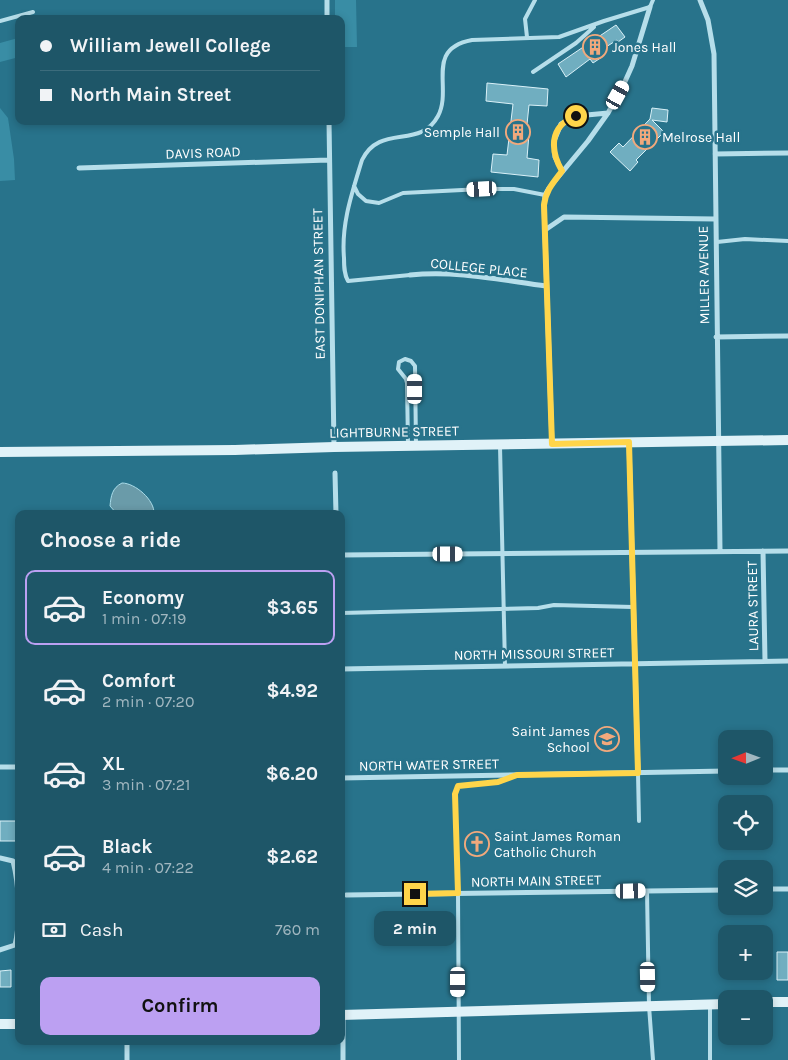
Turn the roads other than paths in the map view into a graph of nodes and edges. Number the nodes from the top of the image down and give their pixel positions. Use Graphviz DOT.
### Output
graph roads {
  1 [pos="327,0"];
  2 [pos="535,0"];
  3 [pos="652,0"];
  4 [pos="700,0"];
  5 [pos="650,8"];
  6 [pos="33,12"];
  7 [pos="22,15"];
  8 [pos="327,15"];
  9 [pos="15,17"];
  10 [pos="0,21"];
  11 [pos="597,24"];
  12 [pos="527,37"];
  13 [pos="533,72"];
  14 [pos="608,113"];
  15 [pos="329,125"];
  16 [pos="788,153"];
  17 [pos="715,154"];
  18 [pos="328,160"];
  19 [pos="79,168"];
  20 [pos="562,171"];
  21 [pos="354,186"];
  22 [pos="545,195"];
  23 [pos="715,219"];
  24 [pos="545,230"];
  25 [pos="788,241"];
  26 [pos="717,242"];
  27 [pos="410,275"];
  28 [pos="546,286"];
  29 [pos="788,336"];
  30 [pos="716,337"];
  31 [pos="788,440"];
  32 [pos="718,441"];
  33 [pos="629,442"];
  34 [pos="552,444"];
  35 [pos="500,445"];
  36 [pos="412,446"];
  37 [pos="334,447"];
  38 [pos="0,452"];
  39 [pos="335,473"];
  40 [pos="336,510"];
  41 [pos="720,551"];
  42 [pos="763,551"];
  43 [pos="788,551"];
  44 [pos="632,552"];
  45 [pos="502,553"];
  46 [pos="345,555"];
  47 [pos="633,607"];
  48 [pos="503,609"];
  49 [pos="345,613"];
  50 [pos="765,661"];
  51 [pos="788,661"];
  52 [pos="635,663"];
  53 [pos="505,666"];
  54 [pos="345,669"];
  55 [pos="15,767"];
  56 [pos="0,768"];
  57 [pos="773,770"];
  58 [pos="788,770"];
  59 [pos="718,771"];
  60 [pos="638,773"];
  61 [pos="517,775"];
  62 [pos="345,778"];
  63 [pos="639,821"];
  64 [pos="0,858"];
  65 [pos="15,868"];
  66 [pos="773,889"];
  67 [pos="788,889"];
  68 [pos="718,890"];
  69 [pos="647,891"];
  70 [pos="458,893"];
  71 [pos="346,895"];
  72 [pos="15,945"];
  73 [pos="0,950"];
  74 [pos="773,1002"];
  75 [pos="788,1002"];
  76 [pos="710,1004"];
  77 [pos="718,1004"];
  78 [pos="649,1006"];
  79 [pos="458,1012"];
  80 [pos="345,1015"];
  81 [pos="0,1024"];
  82 [pos="15,1024"];
  83 [pos="127,1045"];
  84 [pos="343,1045"];
  85 [pos="127,1060"];
  86 [pos="343,1060"];
  87 [pos="459,1060"];
  88 [pos="653,1060"];
  89 [pos="710,1060"];
  1 -- 8 [label="street"];
  2 -- 12 [label="lane"];
  3 -- 5 [label="lane"];
  4 -- 17 [label="street, MILLER AVENUE"];
  5 -- 11 [label="lane"];
  5 -- 14 [label="street"];
  6 -- 7 [label="lane"];
  9 -- 10 [label="lane"];
  11 -- 12 [label="lane"];
  11 -- 13 [label="lane"];
  12 -- 21 [label="lane"];
  14 -- 20 [label="street"];
  14 -- 20 [label="street"];
  15 -- 18 [label="street, EAST DONIPHAN STREET"];
  16 -- 17 [label="street"];
  17 -- 23 [label="street, MILLER AVENUE"];
  18 -- 19 [label="street, DAVIS ROAD"];
  18 -- 37 [label="street, EAST DONIPHAN STREET"];
  20 -- 22 [label="street"];
  21 -- 22 [label="lane"];
  21 -- 27 [label="lane"];
  22 -- 24 [label="street"];
  23 -- 24 [label="street"];
  23 -- 26 [label="street, MILLER AVENUE"];
  24 -- 28 [label="street"];
  25 -- 26 [label="lane"];
  26 -- 30 [label="street, MILLER AVENUE"];
  27 -- 28 [label="street, COLLEGE PLACE"];
  28 -- 34 [label="street"];
  29 -- 30 [label="street"];
  30 -- 32 [label="street, MILLER AVENUE"];
  31 -- 32 [label="main road, LIGHTBURNE STREET"];
  32 -- 33 [label="main road, LIGHTBURNE STREET"];
  32 -- 41 [label="street, MILLER AVENUE"];
  33 -- 34 [label="main road, LIGHTBURNE STREET"];
  33 -- 44 [label="street"];
  34 -- 35 [label="main road, LIGHTBURNE STREET"];
  35 -- 36 [label="main road, LIGHTBURNE STREET"];
  35 -- 45 [label="lane"];
  36 -- 36 [label="lane"];
  36 -- 37 [label="main road, LIGHTBURNE STREET"];
  37 -- 38 [label="main road, LIGHTBURNE STREET"];
  39 -- 40 [label="street"];
  41 -- 42 [label="street"];
  41 -- 44 [label="street"];
  42 -- 43 [label="street"];
  42 -- 50 [label="street, LAURA STREET"];
  44 -- 45 [label="street"];
  44 -- 47 [label="street"];
  45 -- 46 [label="street"];
  45 -- 48 [label="lane"];
  47 -- 48 [label="lane"];
  47 -- 52 [label="street"];
  48 -- 49 [label="lane"];
  48 -- 53 [label="lane"];
  50 -- 51 [label="street, NORTH MISSOURI STREET"];
  50 -- 52 [label="street, NORTH MISSOURI STREET"];
  52 -- 53 [label="street, NORTH MISSOURI STREET"];
  52 -- 60 [label="street"];
  53 -- 54 [label="street, NORTH MISSOURI STREET"];
  55 -- 56 [label="street"];
  57 -- 58 [label="street"];
  59 -- 60 [label="street, NORTH WATER STREET"];
  60 -- 61 [label="street, NORTH WATER STREET"];
  60 -- 63 [label="lane"];
  61 -- 62 [label="street, NORTH WATER STREET"];
  61 -- 70 [label="lane"];
  64 -- 65 [label="street"];
  66 -- 67 [label="street"];
  68 -- 69 [label="street, NORTH MAIN STREET"];
  69 -- 70 [label="street, NORTH MAIN STREET"];
  69 -- 78 [label="lane"];
  70 -- 71 [label="street, NORTH MAIN STREET"];
  70 -- 79 [label="lane"];
  72 -- 73 [label="street"];
  74 -- 75 [label="main road"];
  76 -- 77 [label="main road"];
  76 -- 78 [label="main road"];
  76 -- 89 [label="lane"];
  78 -- 79 [label="main road"];
  78 -- 88 [label="lane"];
  79 -- 80 [label="main road"];
  79 -- 87 [label="lane"];
  81 -- 82 [label="main road"];
  83 -- 85 [label="street"];
  84 -- 86 [label="street"];
}
